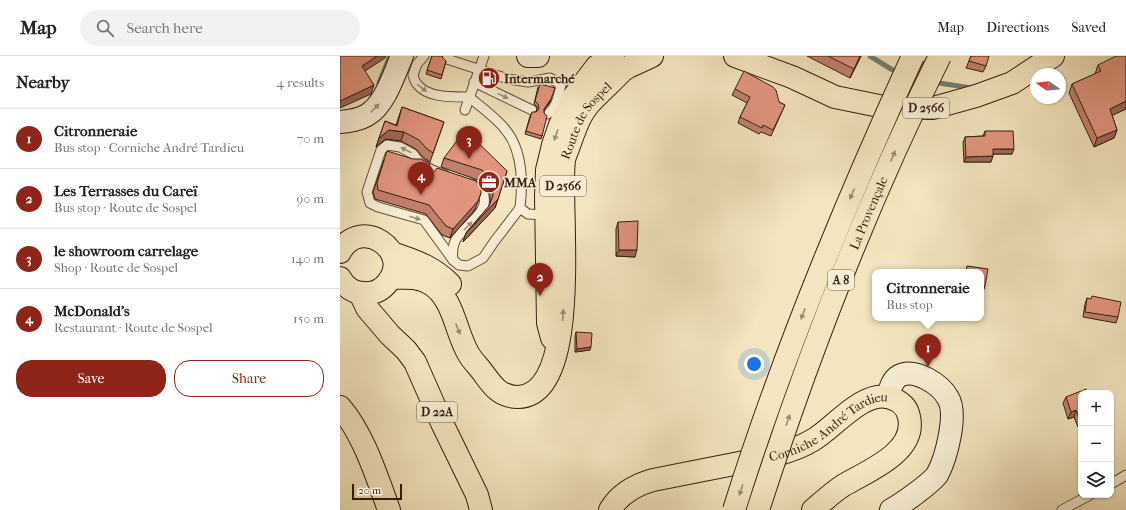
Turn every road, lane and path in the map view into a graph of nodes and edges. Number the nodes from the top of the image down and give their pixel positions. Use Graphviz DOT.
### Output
graph roads {
  1 [pos="402,56"];
  2 [pos="424,56"];
  3 [pos="484,56"];
  4 [pos="528,56"];
  5 [pos="538,56"];
  6 [pos="652,56"];
  7 [pos="735,56"];
  8 [pos="761,56"];
  9 [pos="913,56"];
  10 [pos="940,56"];
  11 [pos="1052,56"];
  12 [pos="447,59"];
  13 [pos="613,60"];
  14 [pos="479,70"];
  15 [pos="792,76"];
  16 [pos="474,82"];
  17 [pos="469,98"];
  18 [pos="465,110"];
  19 [pos="532,110"];
  20 [pos="548,114"];
  21 [pos="340,122"];
  22 [pos="406,161"];
  23 [pos="419,162"];
  24 [pos="520,208"];
  25 [pos="546,215"];
  26 [pos="343,245"];
  27 [pos="392,253"];
  28 [pos="453,260"];
  29 [pos="340,278"];
  30 [pos="387,283"];
  31 [pos="565,287"];
  32 [pos="360,293"];
  33 [pos="380,322"];
  34 [pos="555,353"];
  35 [pos="483,373"];
  36 [pos="888,397"];
  37 [pos="340,407"];
  38 [pos="1126,475"];
  39 [pos="1114,482"];
  40 [pos="1084,498"];
  41 [pos="389,510"];
  42 [pos="481,510"];
  43 [pos="610,510"];
  44 [pos="734,510"];
  45 [pos="758,510"];
  46 [pos="813,510"];
  47 [pos="891,510"];
  48 [pos="1062,510"];
  21 -- 1 [label="street, one-way"];
  2 -- 17 [label="lane, one-way"];
  3 -- 14 [label="lane"];
  4 -- 5 [label="street"];
  6 -- 13 [label="main road, Route de Sospel / D 2566"];
  7 -- 15 [label="main road, D 2566"];
  8 -- 15 [label="main road, D 2566"];
  9 -- 44 [label="main road, La Provençale / A 8, one-way, bridge"];
  45 -- 10 [label="main road, La Provençale / A 8, one-way, bridge"];
  11 -- 15 [label="main road, D 2566"];
  12 -- 14 [label="lane"];
  13 -- 25 [label="main road, Route de Sospel / D 2566, one-way"];
  13 -- 31 [label="main road, Route de Sospel / D 2566"];
  14 -- 16 [label="lane"];
  14 -- 20 [label="lane"];
  16 -- 17 [label="lane"];
  16 -- 19 [label="lane, one-way"];
  17 -- 18 [label="lane"];
  17 -- 24 [label="lane"];
  22 -- 23 [label="lane"];
  28 -- 23 [label="lane, one-way"];
  23 -- 28 [label="lane, one-way"];
  24 -- 25 [label="lane"];
  24 -- 28 [label="lane"];
  25 -- 31 [label="lane"];
  25 -- 34 [label="main road, Route de Sospel / D 2566"];
  26 -- 27 [label="main road"];
  27 -- 30 [label="main road"];
  27 -- 35 [label="main road"];
  29 -- 32 [label="main road"];
  30 -- 32 [label="main road, Route de Sospel"];
  30 -- 33 [label="main road"];
  30 -- 35 [label="main road, Route de Sospel / D 2566, one-way"];
  34 -- 31 [label="main road, Route de Sospel / D 2566, one-way"];
  32 -- 33 [label="main road, D 22A"];
  33 -- 42 [label="main road, D 22A"];
  34 -- 35 [label="main road, Route de Sospel / D 2566"];
  36 -- 43 [label="main road, Corniche André Tardieu"];
  36 -- 46 [label="main road"];
  36 -- 47 [label="street, Corniche André Tardieu"];
  37 -- 41 [label="main road"];
  38 -- 39 [label="lane"];
  40 -- 48 [label="lane"];
}
